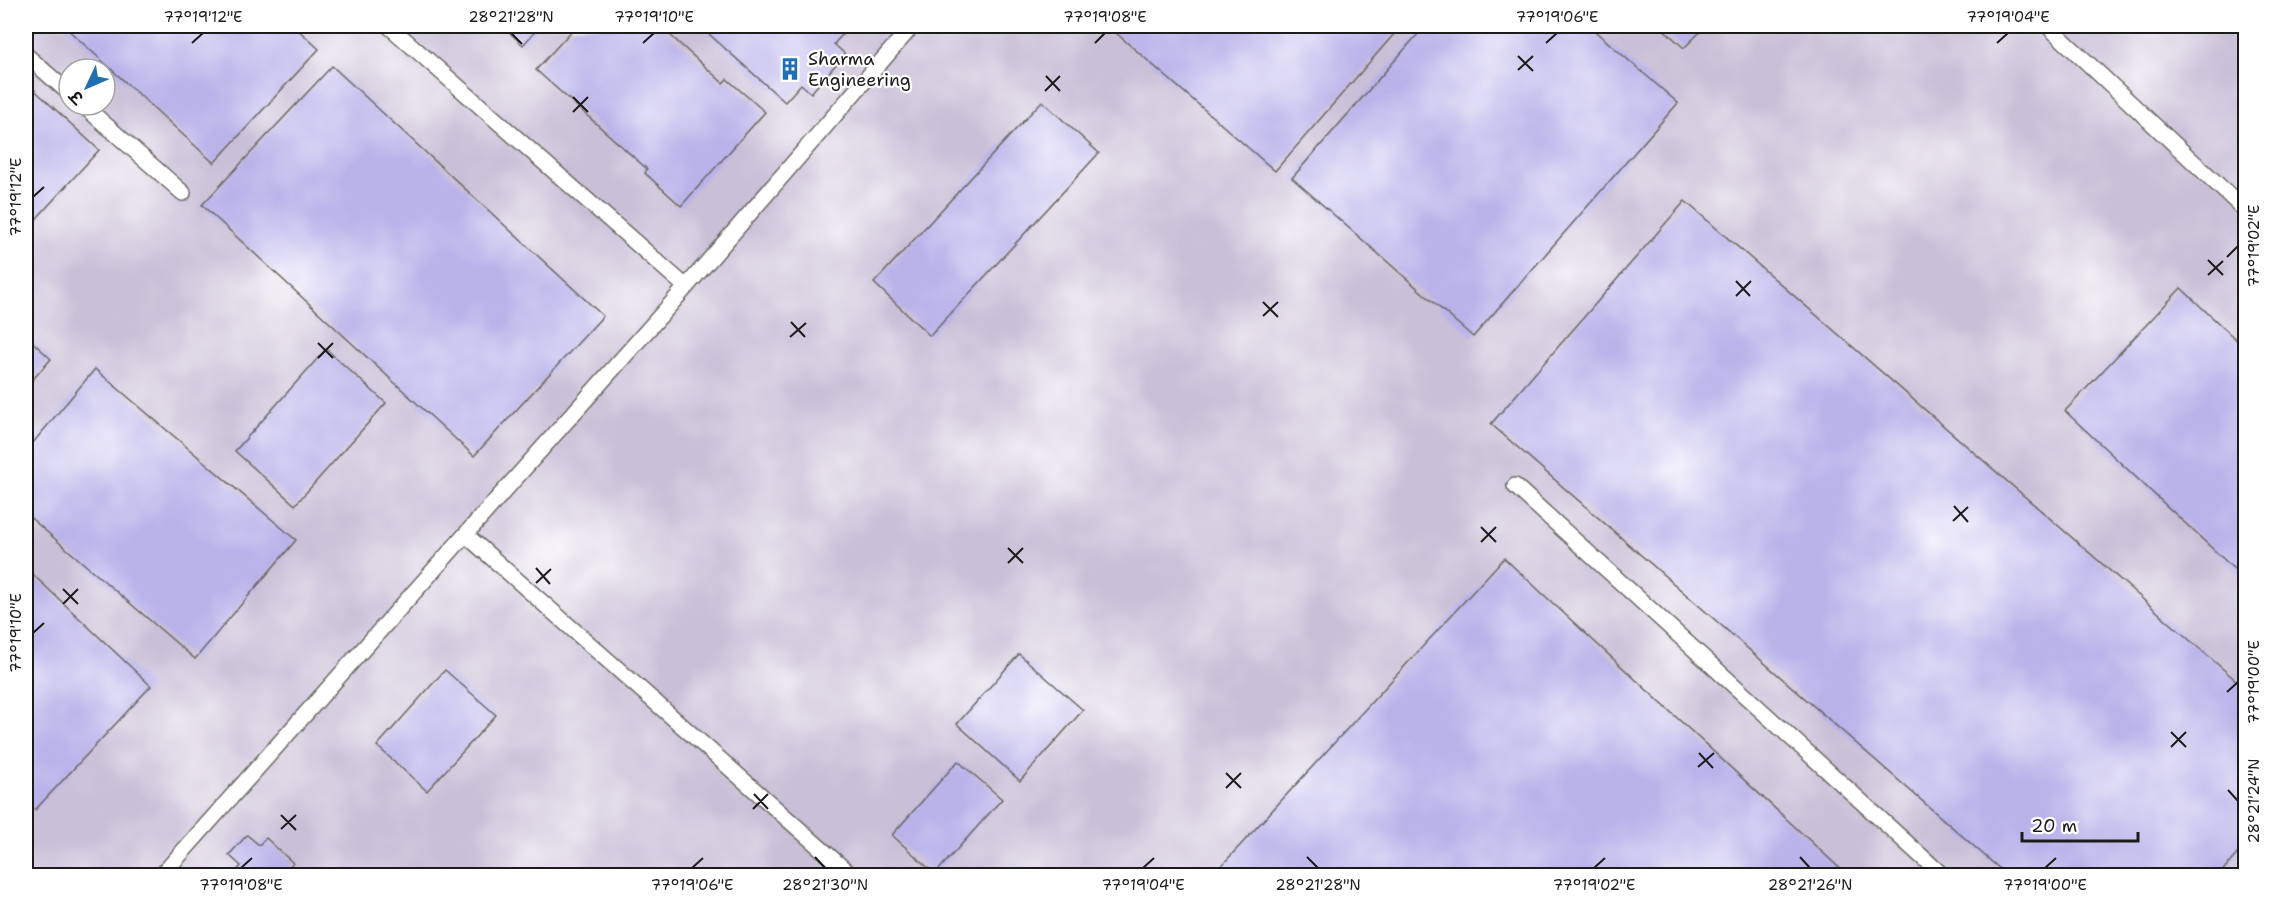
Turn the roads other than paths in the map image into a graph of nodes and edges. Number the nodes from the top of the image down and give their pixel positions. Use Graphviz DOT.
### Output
graph roads {
  1 [pos="388,26"];
  2 [pos="912,26"];
  3 [pos="2048,26"];
  4 [pos="26,55"];
  5 [pos="57,82"];
  6 [pos="96,117"];
  7 [pos="183,193"];
  8 [pos="2246,211"];
  9 [pos="686,287"];
  10 [pos="1515,486"];
  11 [pos="466,535"];
  12 [pos="161,876"];
  13 [pos="852,876"];
  14 [pos="1943,876"];
  1 -- 9 [label="lane"];
  2 -- 9 [label="lane"];
  3 -- 8 [label="lane"];
  4 -- 5 [label="lane"];
  6 -- 7 [label="lane"];
  9 -- 11 [label="lane"];
  10 -- 14 [label="lane"];
  11 -- 12 [label="lane"];
  11 -- 13 [label="lane"];
}
